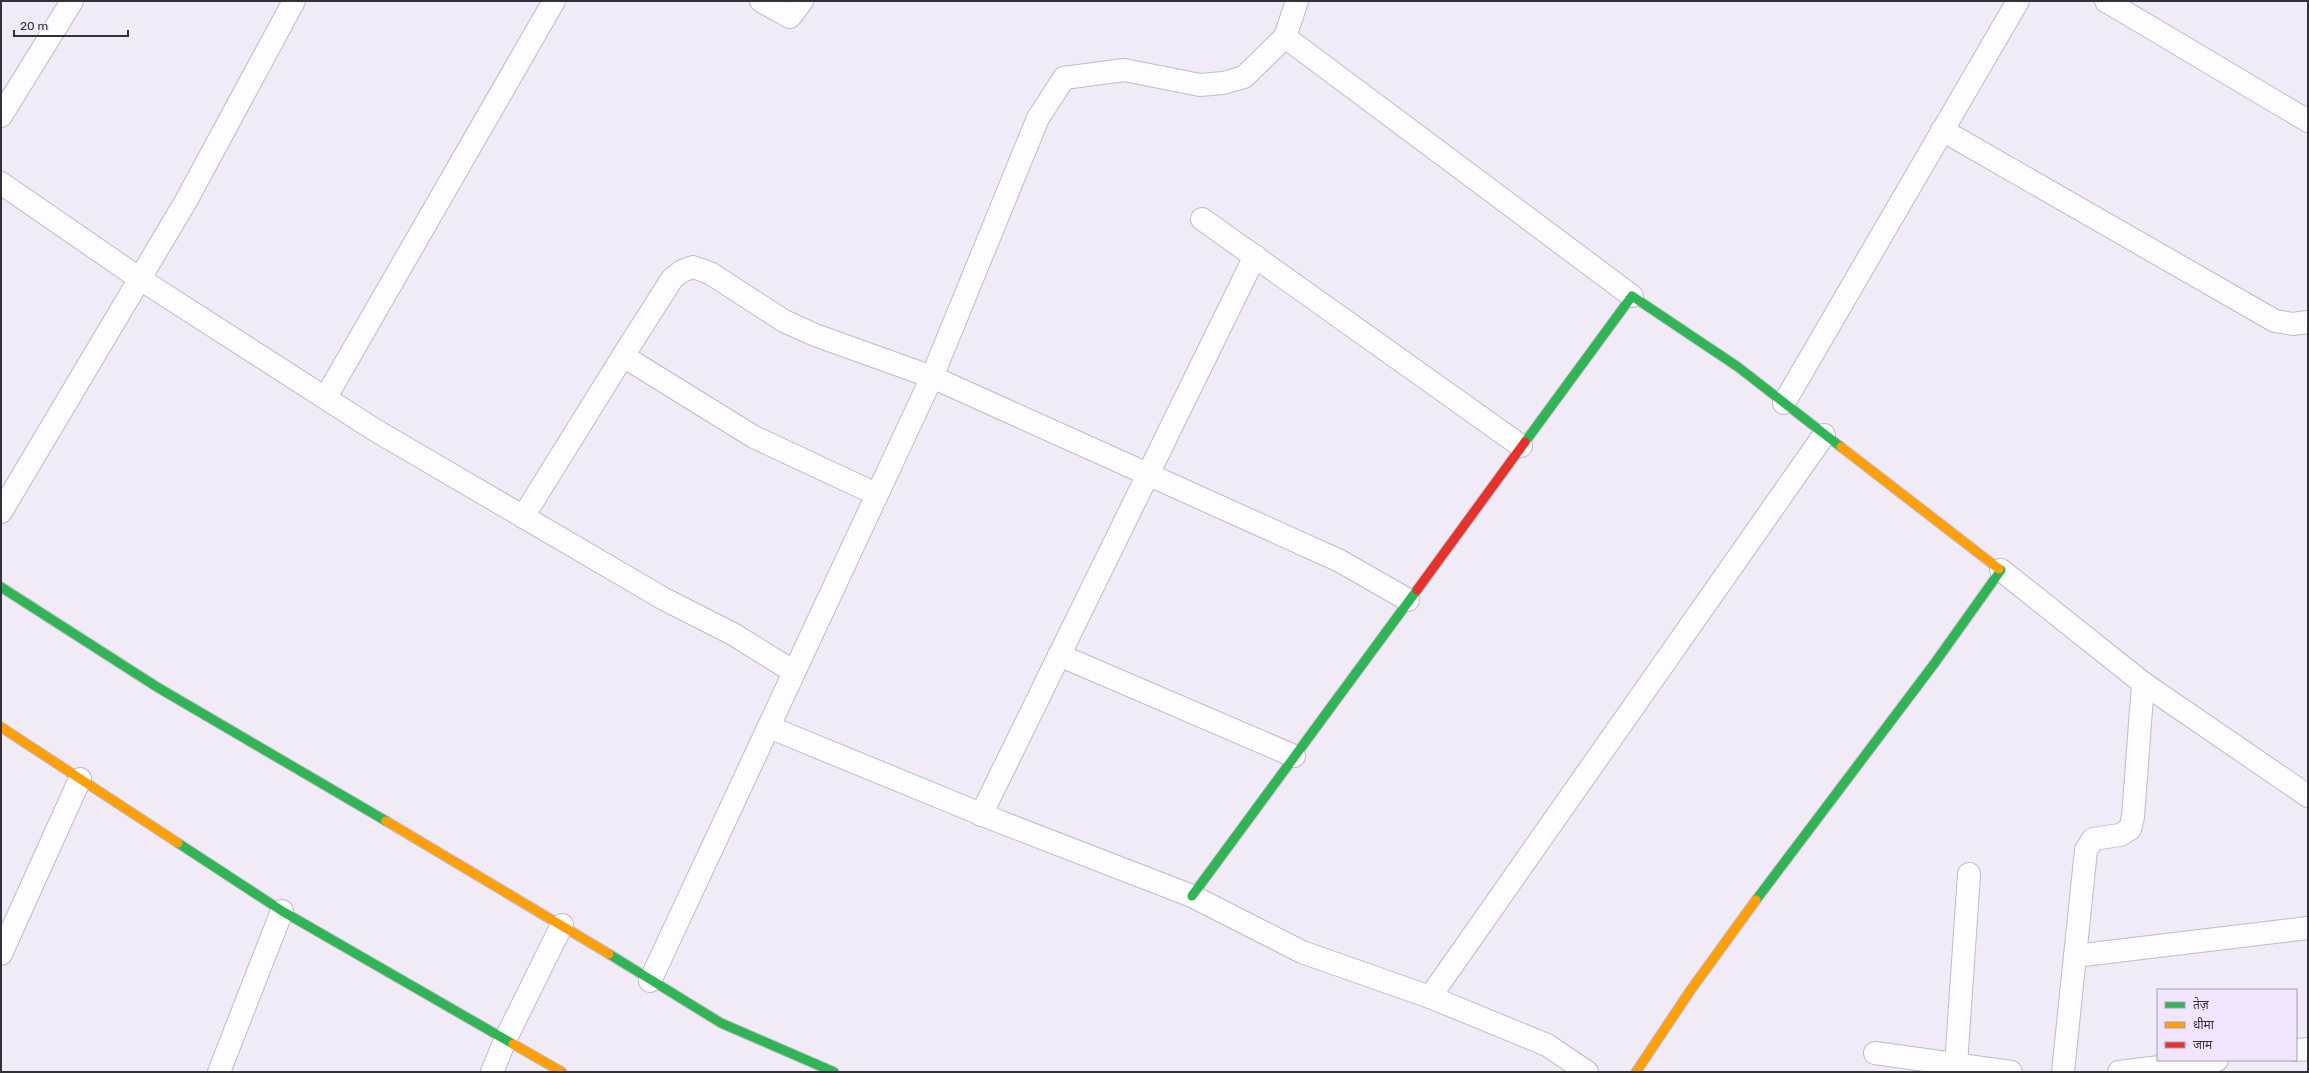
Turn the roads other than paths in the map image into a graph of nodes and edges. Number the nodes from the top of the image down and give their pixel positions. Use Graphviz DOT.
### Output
graph roads {
  1 [pos="72,1"];
  2 [pos="294,1"];
  3 [pos="554,1"];
  4 [pos="761,1"];
  5 [pos="802,1"];
  6 [pos="2018,1"];
  7 [pos="2106,1"];
  8 [pos="1293,2"];
  9 [pos="1285,37"];
  10 [pos="9,85"];
  11 [pos="1,116"];
  12 [pos="2308,121"];
  13 [pos="1942,130"];
  14 [pos="1,184"];
  15 [pos="1202,219"];
  16 [pos="1255,256"];
  17 [pos="140,279"];
  18 [pos="1632,296"];
  19 [pos="2308,322"];
  20 [pos="623,356"];
  21 [pos="932,377"];
  22 [pos="326,398"];
  23 [pos="1784,403"];
  24 [pos="1824,435"];
  25 [pos="1521,446"];
  26 [pos="1148,474"];
  27 [pos="876,494"];
  28 [pos="1,512"];
  29 [pos="523,517"];
  30 [pos="2001,570"];
  31 [pos="1,588"];
  32 [pos="1408,600"];
  33 [pos="1059,655"];
  34 [pos="794,672"];
  35 [pos="2143,683"];
  36 [pos="1,727"];
  37 [pos="769,727"];
  38 [pos="1294,756"];
  39 [pos="80,779"];
  40 [pos="2308,796"];
  41 [pos="981,815"];
  42 [pos="1969,874"];
  43 [pos="1192,896"];
  44 [pos="282,911"];
  45 [pos="562,925"];
  46 [pos="2308,928"];
  47 [pos="1,954"];
  48 [pos="2075,956"];
  49 [pos="650,981"];
  50 [pos="1430,997"];
  51 [pos="506,1038"];
  52 [pos="2308,1049"];
  53 [pos="2297,1050"];
  54 [pos="1875,1053"];
  55 [pos="2210,1061"];
  56 [pos="1956,1064"];
  57 [pos="219,1072"];
  58 [pos="492,1072"];
  59 [pos="562,1072"];
  60 [pos="834,1072"];
  61 [pos="1587,1072"];
  62 [pos="1636,1072"];
  63 [pos="2012,1072"];
  64 [pos="2063,1072"];
  65 [pos="2119,1072"];
  1 -- 10 [label="street"];
  2 -- 17 [label="street"];
  3 -- 22 [label="street"];
  4 -- 5 [label="street"];
  6 -- 13 [label="street"];
  7 -- 12 [label="street"];
  8 -- 9 [label="street"];
  9 -- 18 [label="street"];
  9 -- 21 [label="street"];
  10 -- 11 [label="street"];
  13 -- 19 [label="street"];
  13 -- 23 [label="street"];
  14 -- 17 [label="street"];
  15 -- 16 [label="street"];
  16 -- 25 [label="street"];
  16 -- 26 [label="street"];
  17 -- 22 [label="street"];
  17 -- 28 [label="street"];
  18 -- 23 [label="street"];
  18 -- 25 [label="street"];
  20 -- 21 [label="street"];
  20 -- 27 [label="street"];
  20 -- 29 [label="street"];
  21 -- 26 [label="street"];
  21 -- 27 [label="street"];
  22 -- 29 [label="street"];
  23 -- 24 [label="street"];
  24 -- 30 [label="street"];
  24 -- 50 [label="street"];
  25 -- 32 [label="street"];
  26 -- 32 [label="street"];
  26 -- 33 [label="street"];
  27 -- 34 [label="street"];
  29 -- 34 [label="street"];
  30 -- 35 [label="street"];
  30 -- 62 [label="street"];
  31 -- 45 [label="street"];
  32 -- 38 [label="street"];
  33 -- 38 [label="street"];
  33 -- 41 [label="street"];
  34 -- 37 [label="street"];
  35 -- 40 [label="street"];
  35 -- 48 [label="street"];
  36 -- 39 [label="street"];
  37 -- 41 [label="street"];
  37 -- 49 [label="street"];
  38 -- 43 [label="street"];
  39 -- 44 [label="street"];
  39 -- 47 [label="street"];
  41 -- 43 [label="street"];
  42 -- 56 [label="street"];
  43 -- 50 [label="street"];
  44 -- 51 [label="street"];
  44 -- 57 [label="street"];
  45 -- 49 [label="street"];
  45 -- 51 [label="street"];
  46 -- 48 [label="street"];
  48 -- 64 [label="street"];
  49 -- 60 [label="street"];
  50 -- 61 [label="street"];
  51 -- 58 [label="street"];
  51 -- 59 [label="street"];
  52 -- 53 [label="street"];
  54 -- 56 [label="street"];
  55 -- 65 [label="street"];
  56 -- 63 [label="street"];
}
